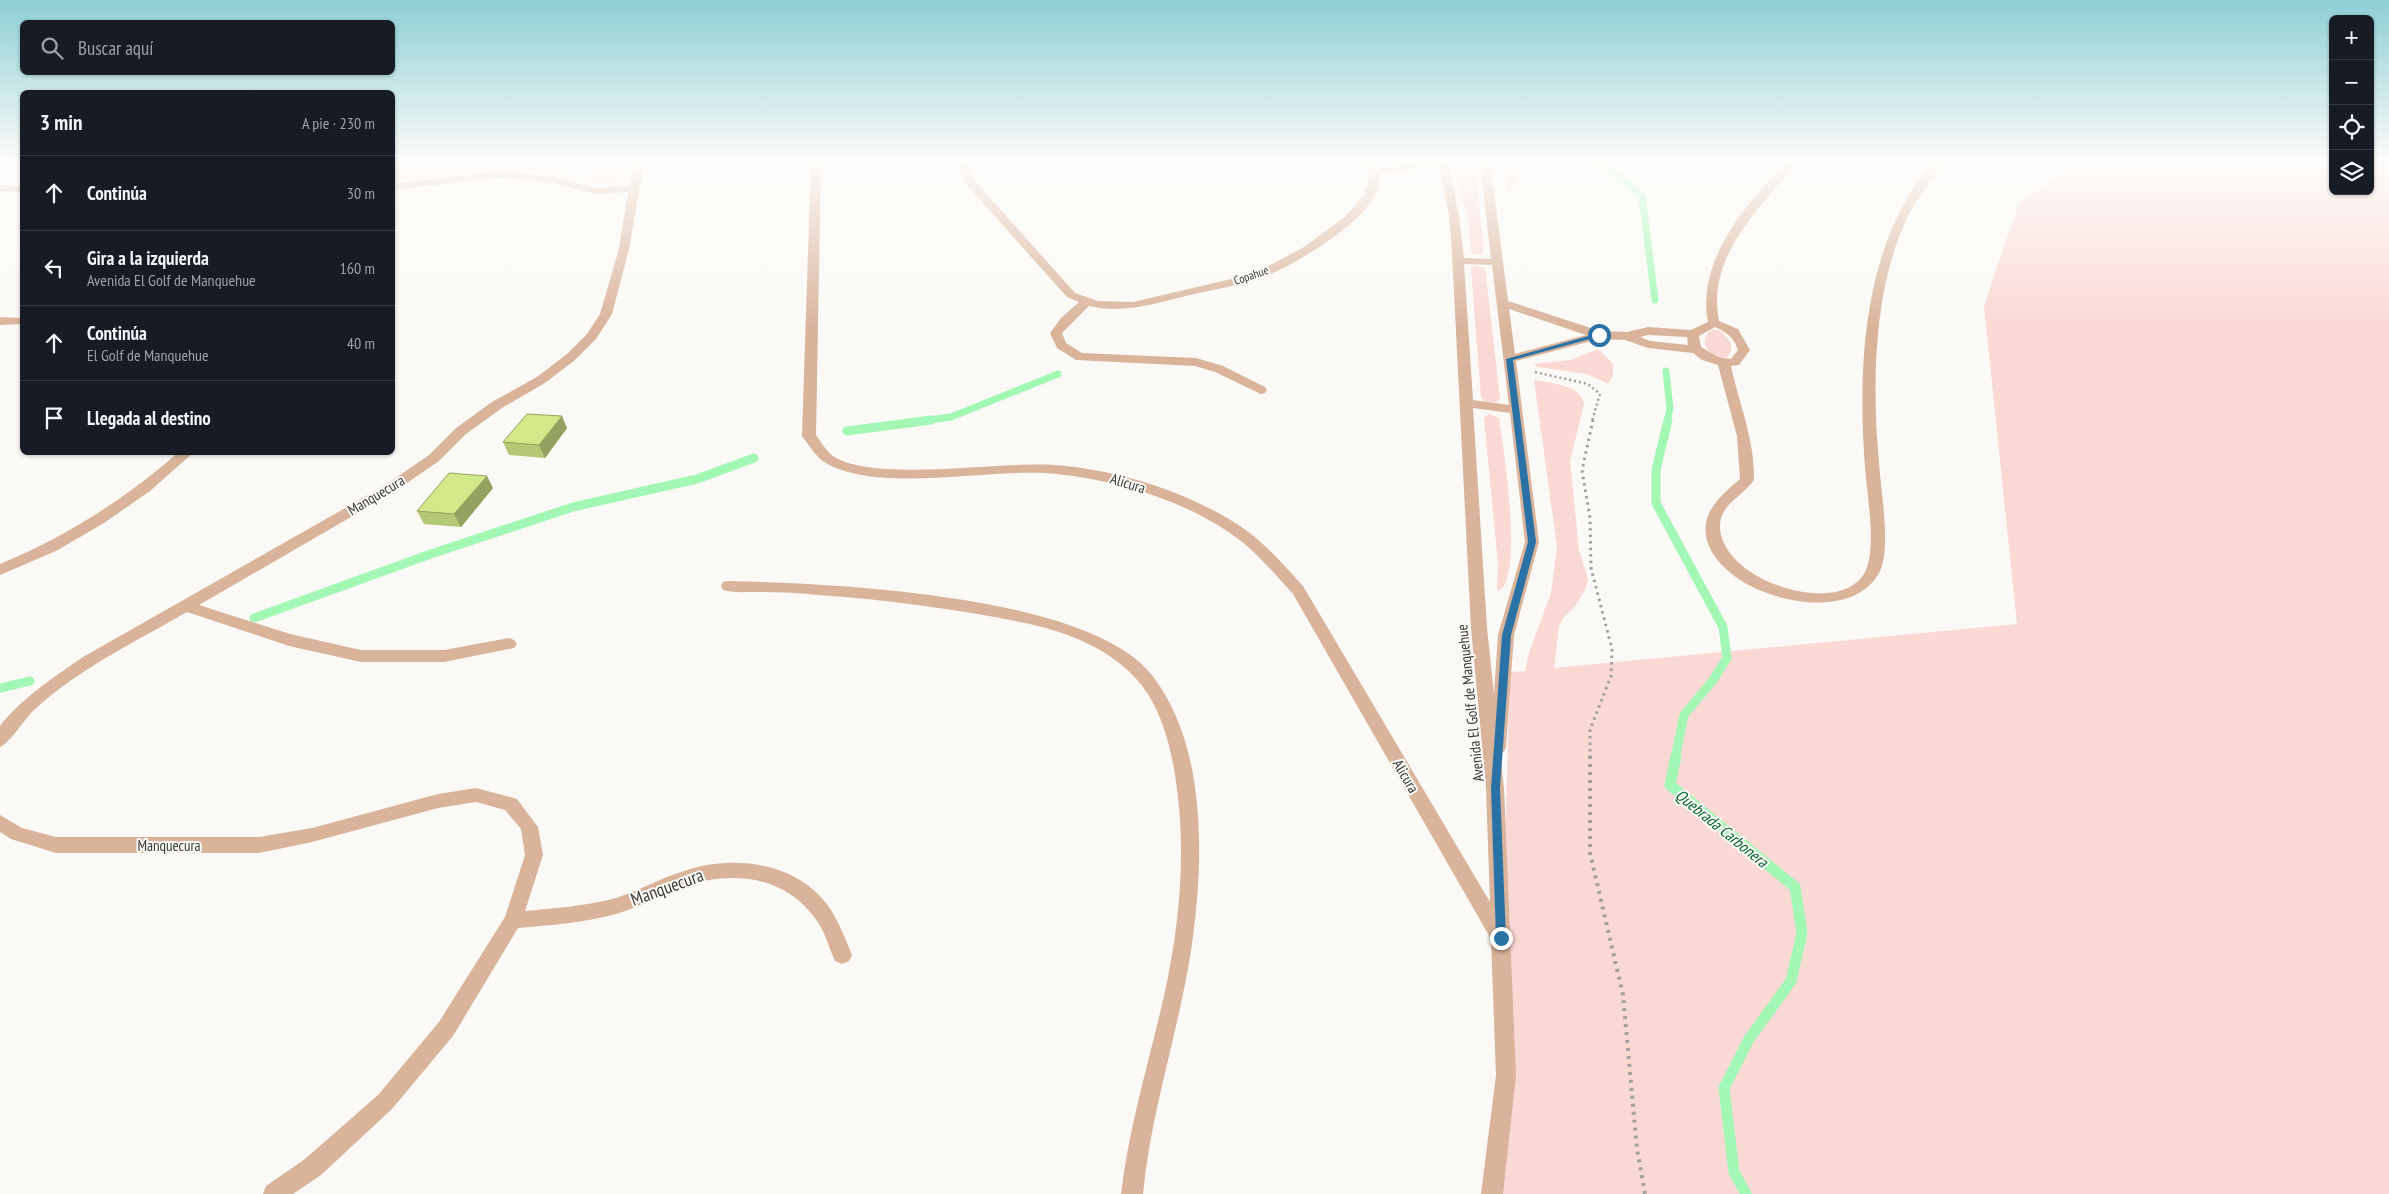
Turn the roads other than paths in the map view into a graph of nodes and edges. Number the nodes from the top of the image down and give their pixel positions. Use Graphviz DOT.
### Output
graph roads {
  1 [pos="630,217"];
  2 [pos="815,217"];
  3 [pos="1001,217"];
  4 [pos="1349,217"];
  5 [pos="1454,217"];
  6 [pos="1491,217"];
  7 [pos="1746,217"];
  8 [pos="1903,217"];
  9 [pos="1459,261"];
  10 [pos="1496,262"];
  11 [pos="1086,302"];
  12 [pos="1501,302"];
  13 [pos="20,320"];
  14 [pos="0,321"];
  15 [pos="1714,323"];
  16 [pos="1693,334"];
  17 [pos="1599,335"];
  18 [pos="1626,336"];
  19 [pos="1694,349"];
  20 [pos="1509,359"];
  21 [pos="1724,364"];
  22 [pos="1262,390"];
  23 [pos="1467,403"];
  24 [pos="1514,409"];
  25 [pos="185,455"];
  26 [pos="0,570"];
  27 [pos="728,586"];
  28 [pos="186,605"];
  29 [pos="509,644"];
  30 [pos="0,740"];
  31 [pos="1495,788"];
  32 [pos="0,822"];
  33 [pos="512,920"];
  34 [pos="1501,938"];
  35 [pos="842,955"];
  36 [pos="274,1194"];
  37 [pos="1132,1194"];
  38 [pos="1492,1194"];
  1 -- 28 [label="street, Manquecura"];
  2 -- 34 [label="street, Alicura"];
  3 -- 11 [label="street, Copahue"];
  4 -- 11 [label="street, Copahue"];
  5 -- 9 [label="street, Avenida El Golf de Manquehue"];
  6 -- 10 [label="street, Avenida El Golf de Manquehue"];
  7 -- 15 [label="street"];
  8 -- 21 [label="street"];
  9 -- 10 [label="street"];
  9 -- 23 [label="street, Avenida El Golf de Manquehue"];
  10 -- 12 [label="street, Avenida El Golf de Manquehue"];
  11 -- 22 [label="street"];
  12 -- 17 [label="street"];
  12 -- 20 [label="street, Avenida El Golf de Manquehue"];
  13 -- 14 [label="street"];
  15 -- 16 [label="street"];
  15 -- 21 [label="street"];
  16 -- 18 [label="street"];
  16 -- 19 [label="street"];
  17 -- 18 [label="street"];
  17 -- 20 [label="street"];
  18 -- 19 [label="street"];
  19 -- 21 [label="street"];
  20 -- 24 [label="street, Avenida El Golf de Manquehue"];
  23 -- 24 [label="street"];
  23 -- 31 [label="street, Avenida El Golf de Manquehue"];
  24 -- 31 [label="street, Avenida El Golf de Manquehue"];
  25 -- 26 [label="street"];
  27 -- 37 [label="street"];
  28 -- 29 [label="street"];
  28 -- 30 [label="street, Manquecura"];
  31 -- 34 [label="street"];
  32 -- 33 [label="street, Manquecura"];
  33 -- 35 [label="street, Manquecura"];
  33 -- 36 [label="street, Manquecura"];
  34 -- 38 [label="street"];
}
